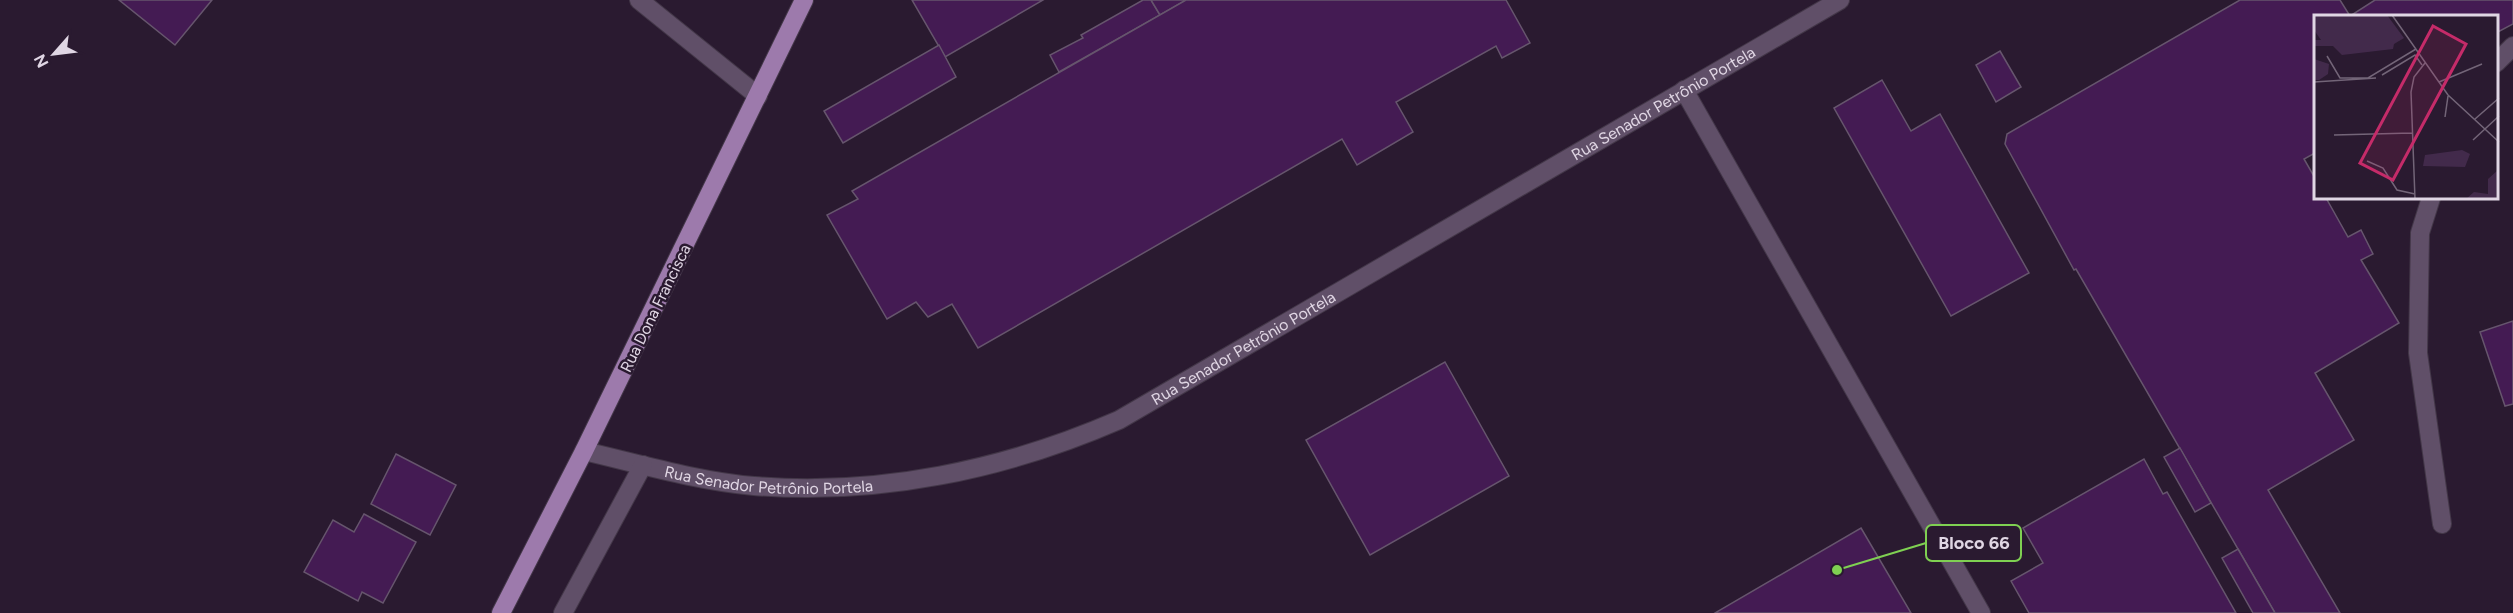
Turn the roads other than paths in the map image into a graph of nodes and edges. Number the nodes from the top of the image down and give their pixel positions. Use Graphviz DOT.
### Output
graph roads {
  1 [pos="639,0"];
  2 [pos="804,0"];
  3 [pos="1840,0"];
  4 [pos="2513,46"];
  5 [pos="2498,61"];
  6 [pos="1684,90"];
  7 [pos="758,96"];
  8 [pos="2430,200"];
  9 [pos="584,451"];
  10 [pos="643,465"];
  11 [pos="2442,524"];
  12 [pos="501,613"];
  13 [pos="563,613"];
  14 [pos="1981,613"];
  1 -- 7 [label="street"];
  2 -- 7 [label="main road, Rua Dona Francisca"];
  3 -- 6 [label="street, Rua Senador Petrônio Portela"];
  4 -- 5 [label="street"];
  6 -- 10 [label="street, Rua Senador Petrônio Portela"];
  6 -- 14 [label="street"];
  7 -- 9 [label="main road, Rua Dona Francisca"];
  8 -- 11 [label="street"];
  9 -- 10 [label="street, Rua Senador Petrônio Portela"];
  9 -- 12 [label="main road, Rua Dona Francisca"];
  10 -- 13 [label="street"];
}
